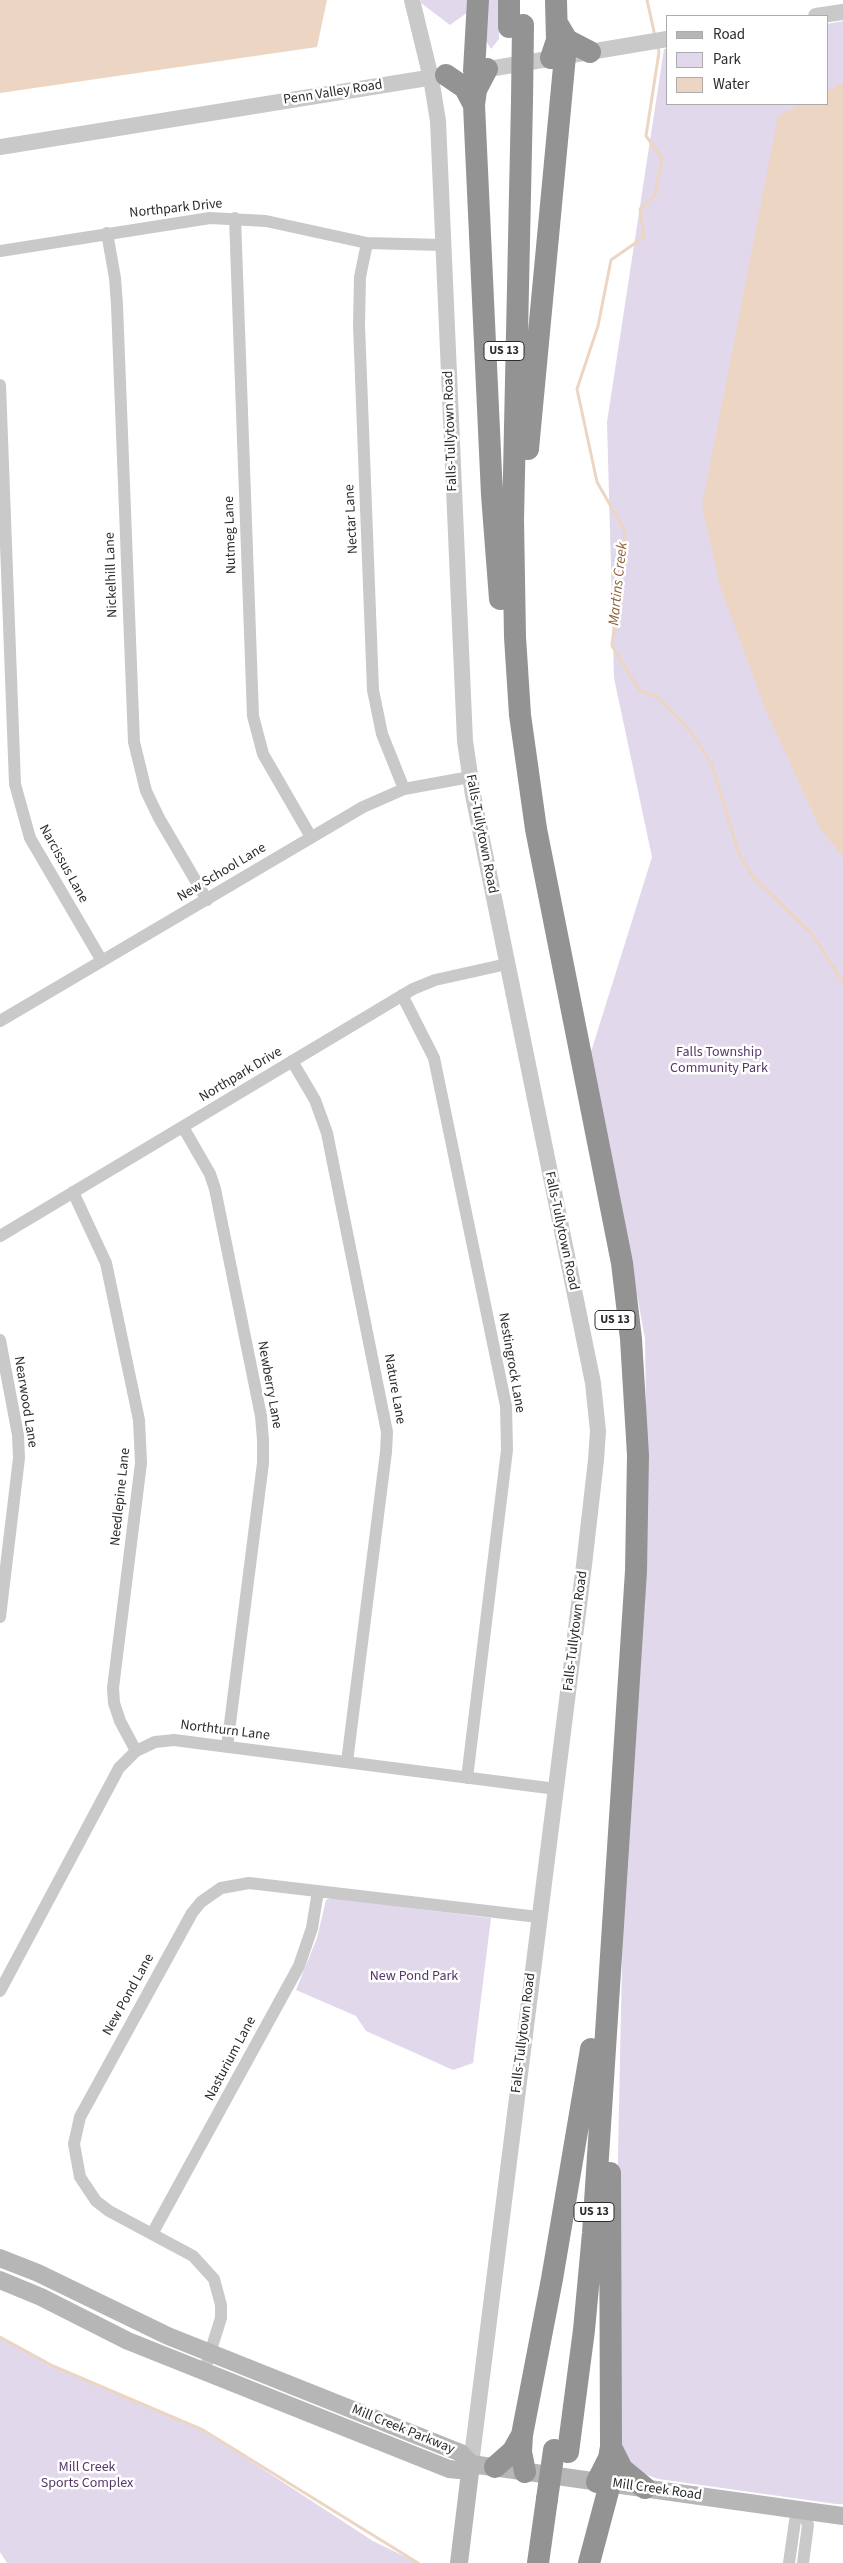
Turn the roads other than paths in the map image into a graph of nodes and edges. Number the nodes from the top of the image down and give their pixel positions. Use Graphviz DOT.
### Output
graph roads {
  1 [pos="412,0"];
  2 [pos="478,0"];
  3 [pos="510,0"];
  4 [pos="524,0"];
  5 [pos="556,0"];
  6 [pos="843,12"];
  7 [pos="823,15"];
  8 [pos="557,24"];
  9 [pos="516,26"];
  10 [pos="666,39"];
  11 [pos="590,52"];
  12 [pos="558,57"];
  13 [pos="480,70"];
  14 [pos="439,77"];
  15 [pos="515,102"];
  16 [pos="474,105"];
  17 [pos="0,147"];
  18 [pos="235,218"];
  19 [pos="107,233"];
  20 [pos="367,243"];
  21 [pos="443,245"];
  22 [pos="0,250"];
  23 [pos="0,385"];
  24 [pos="513,520"];
  25 [pos="500,599"];
  26 [pos="470,777"];
  27 [pos="404,789"];
  28 [pos="311,837"];
  29 [pos="207,900"];
  30 [pos="102,961"];
  31 [pos="507,964"];
  32 [pos="402,995"];
  33 [pos="0,1021"];
  34 [pos="292,1061"];
  35 [pos="183,1127"];
  36 [pos="72,1192"];
  37 [pos="0,1236"];
  38 [pos="0,1340"];
  39 [pos="0,1617"];
  40 [pos="227,1747"];
  41 [pos="136,1751"];
  42 [pos="347,1762"];
  43 [pos="467,1778"];
  44 [pos="556,1789"];
  45 [pos="318,1891"];
  46 [pos="538,1917"];
  47 [pos="610,1972"];
  48 [pos="0,1991"];
  49 [pos="591,2049"];
  50 [pos="152,2234"];
  51 [pos="0,2258"];
  52 [pos="0,2280"];
  53 [pos="211,2353"];
  54 [pos="204,2372"];
  55 [pos="522,2435"];
  56 [pos="611,2447"];
  57 [pos="561,2451"];
  58 [pos="471,2464"];
  59 [pos="495,2467"];
  60 [pos="525,2472"];
  61 [pos="603,2483"];
  62 [pos="645,2488"];
  63 [pos="554,2500"];
  64 [pos="803,2511"];
  65 [pos="843,2516"];
  66 [pos="459,2563"];
  67 [pos="538,2563"];
  68 [pos="552,2563"];
  69 [pos="589,2563"];
  70 [pos="790,2563"];
  71 [pos="803,2563"];
  1 -- 14 [label="street, Falls-Tullytown Road"];
  2 -- 13 [label="highway"];
  3 -- 9 [label="highway, US 13"];
  4 -- 9 [label="highway, US 13"];
  5 -- 8 [label="highway"];
  6 -- 7 [label="street"];
  8 -- 11 [label="highway"];
  8 -- 12 [label="highway"];
  9 -- 15 [label="highway, US 13"];
  10 -- 11 [label="street, Penn Valley Road"];
  11 -- 12 [label="street, Penn Valley Road"];
  12 -- 13 [label="street, Penn Valley Road"];
  12 -- 24 [label="highway"];
  13 -- 14 [label="street, Penn Valley Road"];
  13 -- 16 [label="highway"];
  14 -- 16 [label="highway"];
  14 -- 17 [label="street, Penn Valley Road"];
  14 -- 21 [label="street, Falls-Tullytown Road"];
  15 -- 24 [label="highway, US 13"];
  15 -- 25 [label="highway, US 13"];
  16 -- 25 [label="highway"];
  18 -- 19 [label="street, Northpark Drive"];
  18 -- 20 [label="street, Northpark Drive"];
  18 -- 28 [label="street, Nutmeg Lane"];
  19 -- 22 [label="street, Northpark Drive"];
  19 -- 29 [label="street, Nickelhill Lane"];
  20 -- 21 [label="street, Northpark Drive"];
  20 -- 27 [label="street, Nectar Lane"];
  21 -- 26 [label="street, Falls-Tullytown Road"];
  23 -- 30 [label="street, Narcissus Lane"];
  24 -- 47 [label="highway, US 13"];
  25 -- 49 [label="highway, US 13"];
  26 -- 27 [label="street, New School Lane"];
  26 -- 31 [label="street, Falls-Tullytown Road"];
  27 -- 28 [label="street, New School Lane"];
  28 -- 29 [label="street, New School Lane"];
  29 -- 30 [label="street, New School Lane"];
  30 -- 33 [label="street, New School Lane"];
  31 -- 32 [label="street, Northpark Drive"];
  31 -- 44 [label="street, Falls-Tullytown Road"];
  32 -- 34 [label="street, Northpark Drive"];
  32 -- 43 [label="street, Nestingrock Lane"];
  34 -- 35 [label="street, Northpark Drive"];
  34 -- 42 [label="street, Nature Lane"];
  35 -- 36 [label="street, Northpark Drive"];
  35 -- 40 [label="street, Newberry Lane"];
  36 -- 37 [label="street, Northpark Drive"];
  36 -- 41 [label="street, Needlepine Lane"];
  38 -- 39 [label="street, Nearwood Lane"];
  40 -- 41 [label="street, Northturn Lane"];
  40 -- 42 [label="street, Northturn Lane"];
  41 -- 48 [label="street, Northturn Lane"];
  42 -- 43 [label="street, Northturn Lane"];
  43 -- 44 [label="street, Northturn Lane"];
  44 -- 46 [label="street, Falls-Tullytown Road"];
  45 -- 46 [label="street, New Pond Lane"];
  45 -- 50 [label="street, Nasturium Lane"];
  45 -- 50 [label="street, New Pond Lane"];
  46 -- 58 [label="street, Falls-Tullytown Road"];
  47 -- 56 [label="highway"];
  47 -- 57 [label="highway, US 13"];
  49 -- 55 [label="highway"];
  49 -- 57 [label="highway, US 13"];
  50 -- 53 [label="street, New Pond Lane"];
  51 -- 53 [label="main road, Mill Creek Parkway"];
  52 -- 54 [label="main road, Mill Creek Parkway"];
  53 -- 54 [label="street, New Pond Lane"];
  53 -- 58 [label="main road, Mill Creek Parkway"];
  54 -- 58 [label="main road, Mill Creek Parkway"];
  55 -- 59 [label="highway"];
  55 -- 60 [label="highway"];
  56 -- 61 [label="highway"];
  56 -- 62 [label="highway"];
  57 -- 63 [label="highway, US 13"];
  58 -- 59 [label="main road, Mill Creek Road"];
  58 -- 66 [label="main road"];
  59 -- 60 [label="main road, Mill Creek Road"];
  60 -- 61 [label="main road, Mill Creek Road"];
  61 -- 62 [label="main road, Mill Creek Road"];
  61 -- 69 [label="highway"];
  62 -- 64 [label="main road, Mill Creek Road"];
  63 -- 67 [label="highway, US 13"];
  63 -- 68 [label="highway, US 13"];
  64 -- 65 [label="main road, Mill Creek Road"];
  64 -- 70 [label="street"];
  64 -- 71 [label="street"];
}
